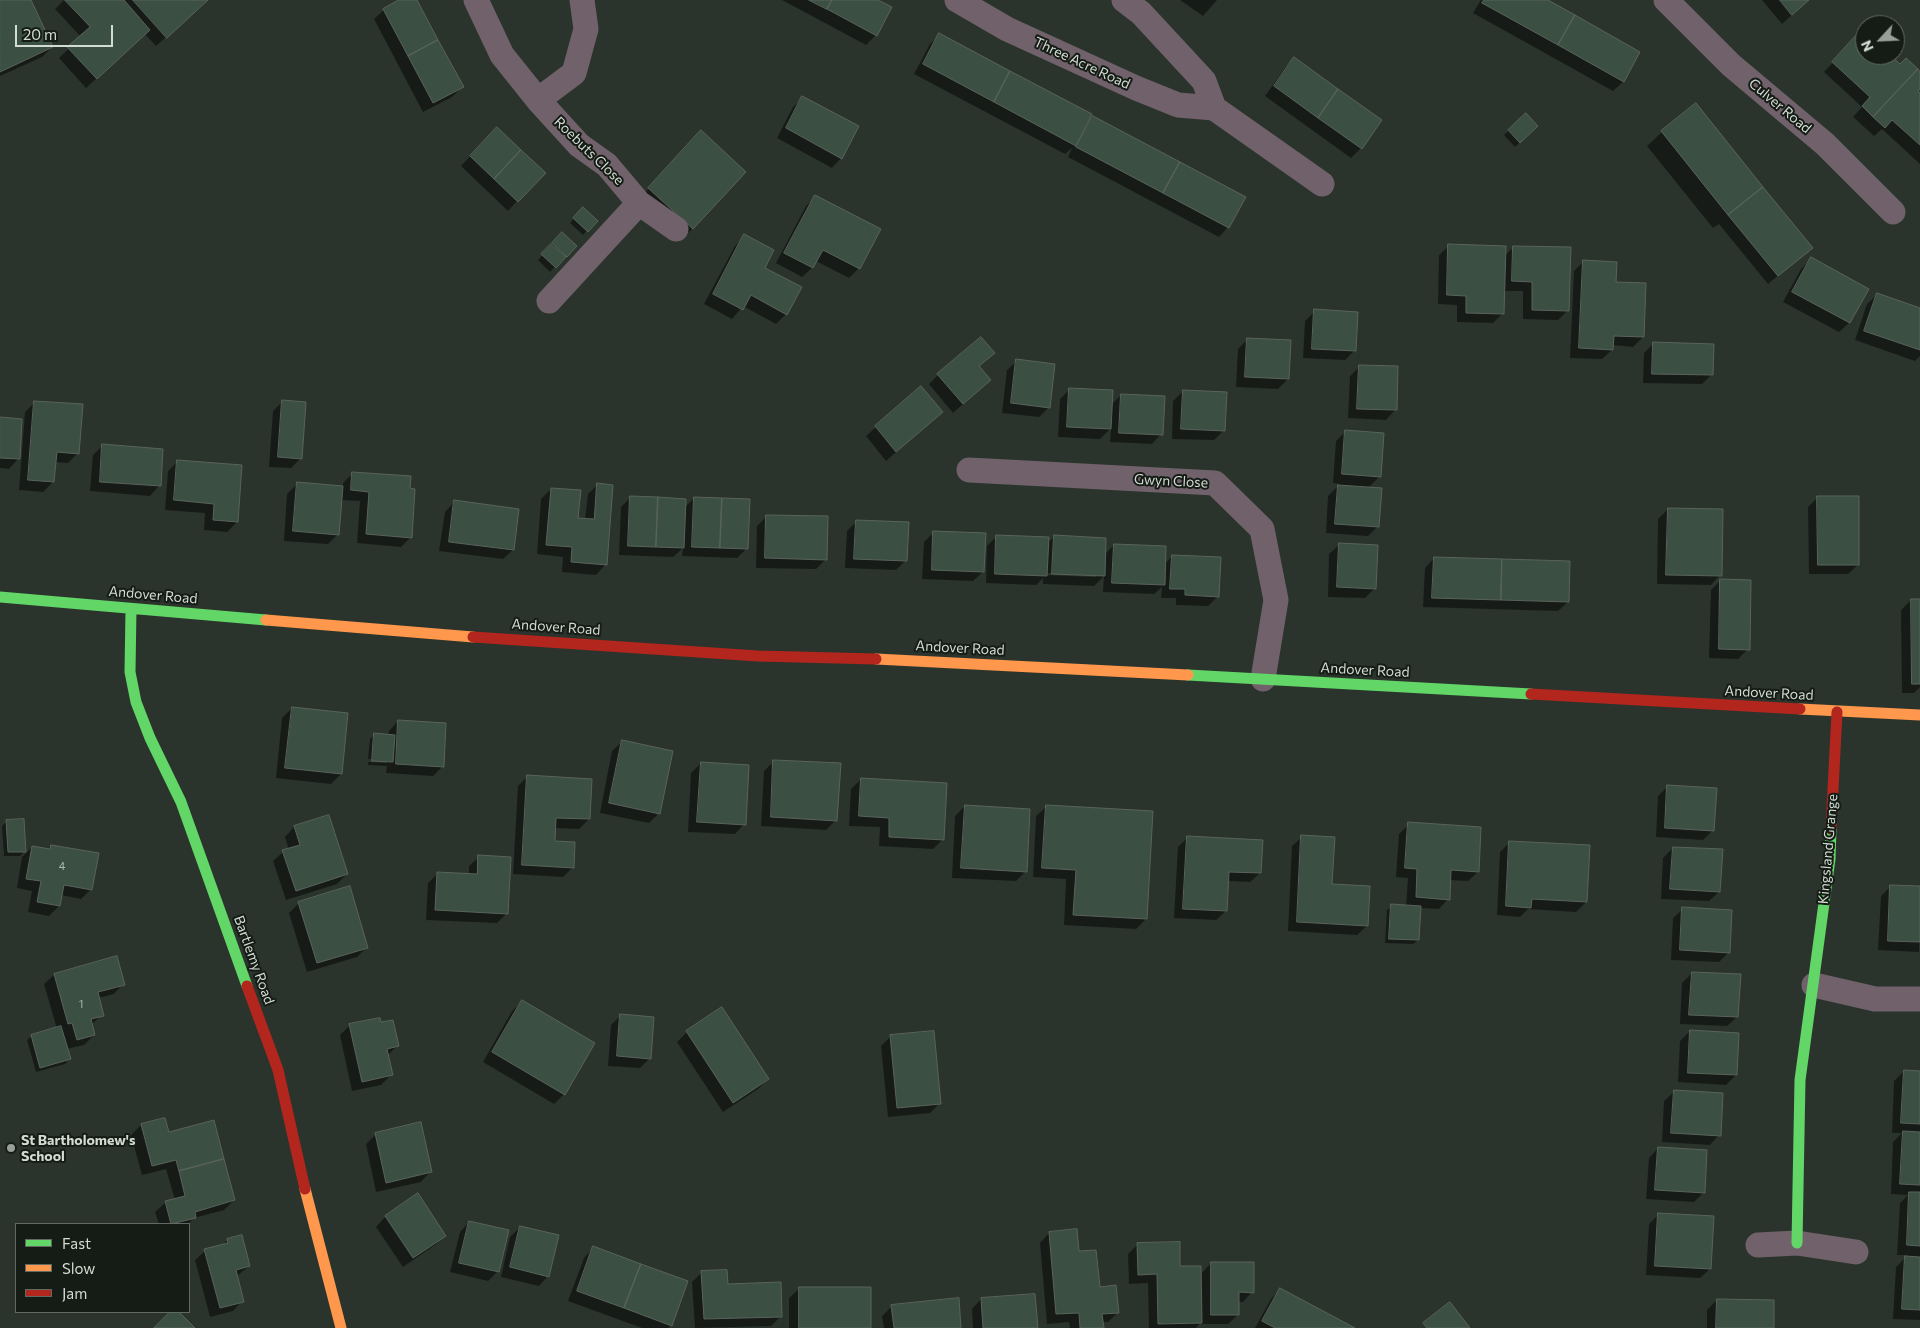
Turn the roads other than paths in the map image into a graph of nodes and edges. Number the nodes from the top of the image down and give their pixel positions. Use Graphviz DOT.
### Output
graph roads {
  1 [pos="476,0"];
  2 [pos="582,0"];
  3 [pos="957,0"];
  4 [pos="1124,0"];
  5 [pos="1666,0"];
  6 [pos="538,100"];
  7 [pos="1214,108"];
  8 [pos="1322,184"];
  9 [pos="639,203"];
  10 [pos="1893,212"];
  11 [pos="676,229"];
  12 [pos="549,301"];
  13 [pos="969,470"];
  14 [pos="0,597"];
  15 [pos="131,608"];
  16 [pos="1263,679"];
  17 [pos="1837,712"];
  18 [pos="1920,715"];
  19 [pos="1814,985"];
  20 [pos="1920,999"];
  21 [pos="1797,1243"];
  22 [pos="1758,1245"];
  23 [pos="1856,1252"];
  24 [pos="341,1328"];
  1 -- 6 [label="street, Roebuts Close"];
  2 -- 6 [label="street"];
  3 -- 7 [label="street, Three Acre Road"];
  4 -- 7 [label="street"];
  5 -- 10 [label="street, Culver Road"];
  6 -- 9 [label="street, Roebuts Close"];
  7 -- 8 [label="street"];
  9 -- 11 [label="street, Roebuts Close"];
  9 -- 12 [label="street"];
  13 -- 16 [label="street, Gwyn Close"];
  14 -- 15 [label="main road, Andover Road"];
  15 -- 16 [label="main road, Andover Road"];
  15 -- 24 [label="main road, Bartlemy Road"];
  16 -- 17 [label="main road, Andover Road"];
  17 -- 18 [label="main road, Andover Road"];
  17 -- 19 [label="main road, Kingsland Grange"];
  19 -- 20 [label="street"];
  19 -- 21 [label="main road, Kingsland Grange"];
  21 -- 22 [label="street"];
  21 -- 23 [label="street"];
}
